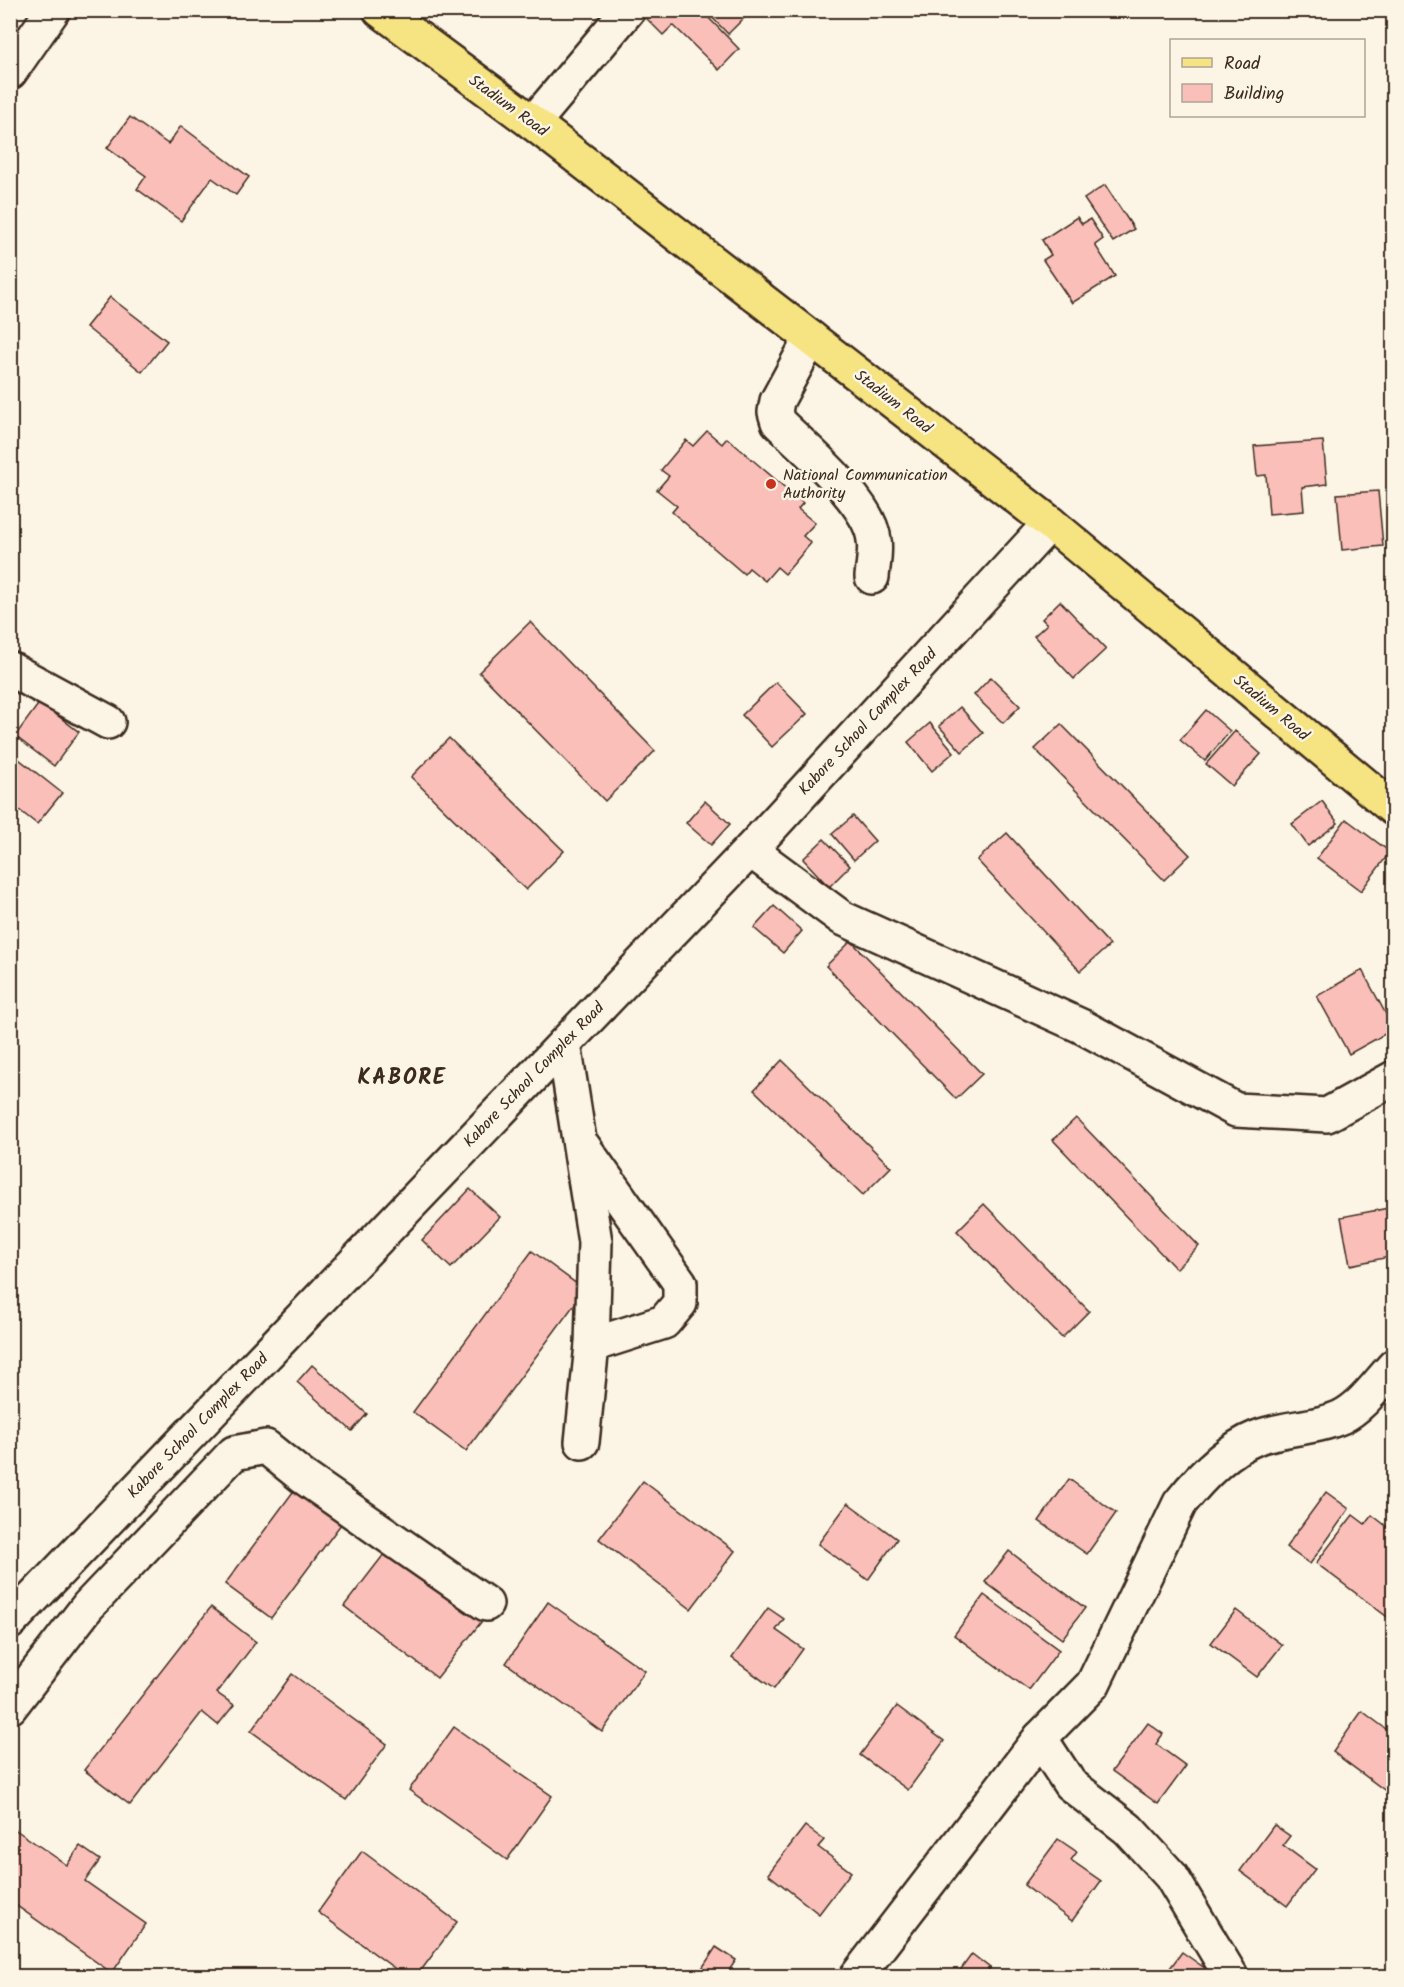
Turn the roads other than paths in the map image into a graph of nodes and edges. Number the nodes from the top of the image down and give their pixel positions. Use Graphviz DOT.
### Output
graph roads {
  1 [pos="53,10"];
  2 [pos="380,10"];
  3 [pos="628,10"];
  4 [pos="10,72"];
  5 [pos="533,123"];
  6 [pos="811,339"];
  7 [pos="1050,523"];
  8 [pos="872,577"];
  9 [pos="10,669"];
  10 [pos="108,722"];
  11 [pos="1394,809"];
  12 [pos="750,850"];
  13 [pos="564,1044"];
  14 [pos="1394,1077"];
  15 [pos="578,1140"];
  16 [pos="592,1345"];
  17 [pos="1394,1365"];
  18 [pos="582,1442"];
  19 [pos="486,1604"];
  20 [pos="10,1622"];
  21 [pos="10,1707"];
  22 [pos="1040,1738"];
  23 [pos="857,1977"];
  24 [pos="1231,1977"];
  1 -- 4 [label="street"];
  2 -- 5 [label="main road, Stadium Road"];
  3 -- 5 [label="street"];
  5 -- 6 [label="main road, Stadium Road"];
  6 -- 7 [label="main road, Stadium Road"];
  6 -- 8 [label="street"];
  7 -- 11 [label="main road, Stadium Road"];
  7 -- 12 [label="street, Kabore School Complex Road"];
  9 -- 10 [label="street"];
  12 -- 13 [label="street, Kabore School Complex Road"];
  12 -- 14 [label="street"];
  13 -- 15 [label="street"];
  13 -- 20 [label="street, Kabore School Complex Road"];
  15 -- 16 [label="street"];
  15 -- 16 [label="street"];
  16 -- 18 [label="street"];
  17 -- 22 [label="street"];
  19 -- 21 [label="street"];
  22 -- 23 [label="street"];
  22 -- 24 [label="street"];
}
